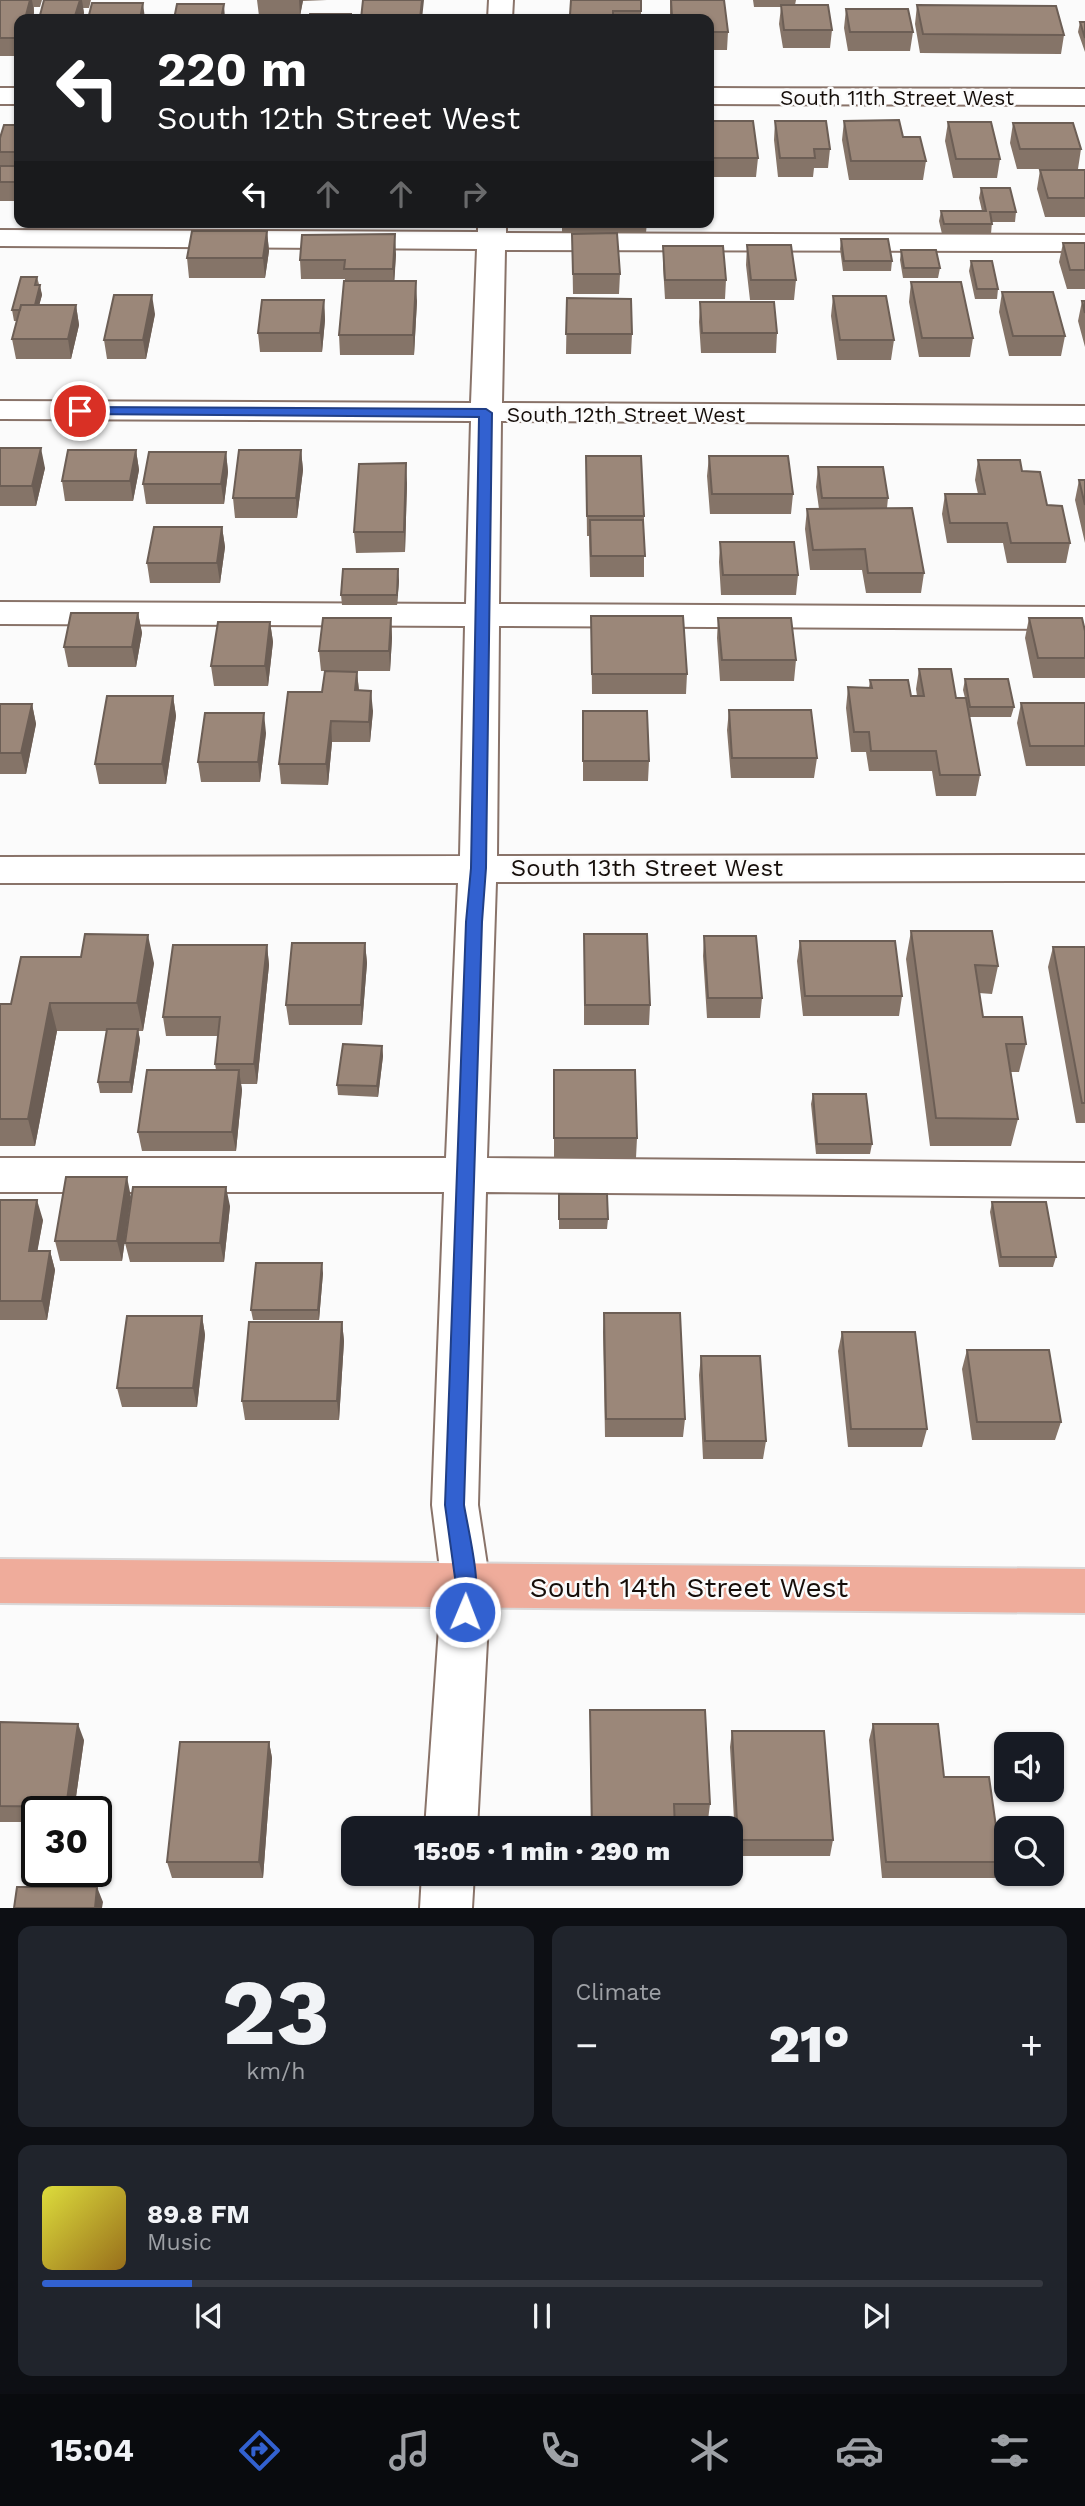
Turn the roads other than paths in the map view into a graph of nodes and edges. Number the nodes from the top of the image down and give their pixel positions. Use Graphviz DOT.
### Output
graph roads {
  1 [pos="714,96"];
  2 [pos="1085,97"];
  3 [pos="492,232"];
  4 [pos="0,238"];
  5 [pos="1085,243"];
  6 [pos="0,410"];
  7 [pos="486,413"];
  8 [pos="1085,415"];
  9 [pos="0,612"];
  10 [pos="484,616"];
  11 [pos="1085,618"];
  12 [pos="478,868"];
  13 [pos="1085,868"];
  14 [pos="0,870"];
  15 [pos="0,1174"];
  16 [pos="466,1174"];
  17 [pos="1085,1180"];
  18 [pos="0,1581"];
  19 [pos="466,1585"];
  20 [pos="1085,1591"];
  21 [pos="452,1816"];
  22 [pos="447,1886"];
  23 [pos="446,1908"];
  1 -- 2 [label="street, South 11th Street West"];
  3 -- 4 [label="street"];
  3 -- 5 [label="street"];
  3 -- 7 [label="street"];
  6 -- 7 [label="street, South 12th Street West"];
  7 -- 8 [label="street, South 12th Street West"];
  7 -- 10 [label="street"];
  9 -- 10 [label="street"];
  10 -- 11 [label="street"];
  10 -- 12 [label="street"];
  12 -- 13 [label="street, South 13th Street West"];
  12 -- 14 [label="street, South 13th Street West"];
  12 -- 16 [label="street"];
  15 -- 16 [label="street"];
  16 -- 17 [label="street"];
  16 -- 19 [label="street"];
  18 -- 19 [label="main road, South 14th Street West"];
  19 -- 20 [label="main road, South 14th Street West"];
  19 -- 21 [label="street"];
  22 -- 23 [label="street"];
}
